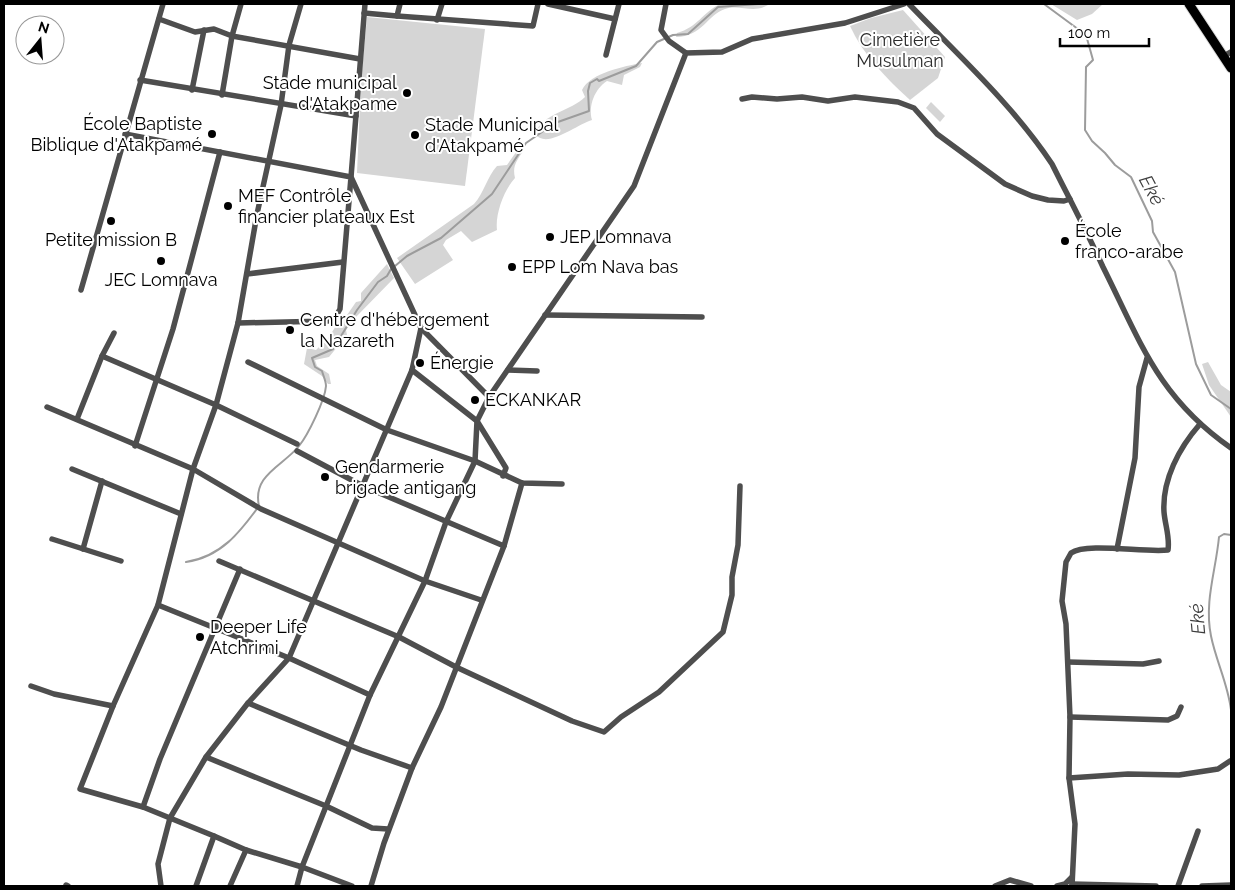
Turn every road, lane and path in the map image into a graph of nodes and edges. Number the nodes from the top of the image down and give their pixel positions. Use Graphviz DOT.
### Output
graph roads {
  1 [pos="163,4"];
  2 [pos="241,4"];
  3 [pos="301,4"];
  4 [pos="364,4"];
  5 [pos="400,4"];
  6 [pos="442,4"];
  7 [pos="538,4"];
  8 [pos="548,4"];
  9 [pos="619,4"];
  10 [pos="666,4"];
  11 [pos="904,4"];
  12 [pos="909,4"];
  13 [pos="1189,4"];
  14 [pos="364,13"];
  15 [pos="397,16"];
  16 [pos="159,19"];
  17 [pos="615,19"];
  18 [pos="437,20"];
  19 [pos="204,30"];
  20 [pos="232,36"];
  21 [pos="290,45"];
  22 [pos="686,53"];
  23 [pos="1228,54"];
  24 [pos="606,55"];
  25 [pos="360,59"];
  26 [pos="1231,68"];
  27 [pos="140,80"];
  28 [pos="192,90"];
  29 [pos="222,95"];
  30 [pos="742,99"];
  31 [pos="281,105"];
  32 [pos="356,116"];
  33 [pos="125,134"];
  34 [pos="220,152"];
  35 [pos="268,162"];
  36 [pos="351,177"];
  37 [pos="1070,199"];
  38 [pos="344,262"];
  39 [pos="247,274"];
  40 [pos="80,290"];
  41 [pos="545,315"];
  42 [pos="702,317"];
  43 [pos="238,323"];
  44 [pos="421,328"];
  45 [pos="114,333"];
  46 [pos="102,356"];
  47 [pos="1147,358"];
  48 [pos="248,362"];
  49 [pos="412,370"];
  50 [pos="508,370"];
  51 [pos="537,370"];
  52 [pos="157,380"];
  53 [pos="489,398"];
  54 [pos="216,405"];
  55 [pos="47,407"];
  56 [pos="77,419"];
  57 [pos="478,421"];
  58 [pos="1200,424"];
  59 [pos="387,430"];
  60 [pos="135,446"];
  61 [pos="1231,448"];
  62 [pos="475,461"];
  63 [pos="72,469"];
  64 [pos="193,469"];
  65 [pos="504,476"];
  66 [pos="102,481"];
  67 [pos="522,483"];
  68 [pos="562,484"];
  69 [pos="363,486"];
  70 [pos="740,486"];
  71 [pos="181,514"];
  72 [pos="446,522"];
  73 [pos="52,539"];
  74 [pos="339,543"];
  75 [pos="504,546"];
  76 [pos="83,549"];
  77 [pos="1117,549"];
  78 [pos="121,561"];
  79 [pos="220,562"];
  80 [pos="240,570"];
  81 [pos="425,580"];
  82 [pos="481,600"];
  83 [pos="314,602"];
  84 [pos="158,605"];
  85 [pos="216,628"];
  86 [pos="399,637"];
  87 [pos="290,658"];
  88 [pos="1068,662"];
  89 [pos="1159,662"];
  90 [pos="456,667"];
  91 [pos="31,686"];
  92 [pos="370,695"];
  93 [pos="248,703"];
  94 [pos="113,706"];
  95 [pos="1181,707"];
  96 [pos="1070,717"];
  97 [pos="350,745"];
  98 [pos="206,757"];
  99 [pos="1230,761"];
  100 [pos="412,768"];
  101 [pos="1069,778"];
  102 [pos="326,806"];
  103 [pos="143,808"];
  104 [pos="170,818"];
  105 [pos="388,829"];
  106 [pos="1198,831"];
  107 [pos="214,836"];
  108 [pos="246,850"];
  109 [pos="302,867"];
  110 [pos="1072,882"];
  111 [pos="1231,885"];
  112 [pos="160,886"];
  113 [pos="196,886"];
  114 [pos="230,886"];
  115 [pos="297,886"];
  116 [pos="352,886"];
  117 [pos="371,886"];
  118 [pos="994,886"];
  119 [pos="1031,886"];
  120 [pos="1057,886"];
  121 [pos="1156,886"];
  122 [pos="1178,886"];
  123 [pos="1202,886"];
  1 -- 16 [label="street"];
  2 -- 20 [label="street"];
  3 -- 21 [label="street"];
  4 -- 14 [label="street"];
  5 -- 15 [label="street"];
  6 -- 18 [label="street"];
  7 -- 18 [label="street"];
  8 -- 17 [label="street"];
  9 -- 17 [label="street"];
  10 -- 22 [label="street"];
  11 -- 22 [label="street"];
  12 -- 37 [label="street"];
  13 -- 23 [label="main road"];
  14 -- 15 [label="street"];
  14 -- 25 [label="street"];
  15 -- 18 [label="street"];
  16 -- 19 [label="street"];
  16 -- 27 [label="street"];
  17 -- 24 [label="street"];
  19 -- 20 [label="street"];
  19 -- 28 [label="street"];
  20 -- 21 [label="street"];
  20 -- 29 [label="street"];
  21 -- 25 [label="street"];
  21 -- 31 [label="street"];
  22 -- 41 [label="street"];
  23 -- 26 [label="main road"];
  25 -- 32 [label="street"];
  27 -- 28 [label="street"];
  27 -- 33 [label="street"];
  28 -- 29 [label="street"];
  29 -- 31 [label="street"];
  30 -- 37 [label="street"];
  31 -- 32 [label="street"];
  31 -- 35 [label="street"];
  32 -- 36 [label="street"];
  33 -- 34 [label="street"];
  33 -- 40 [label="street"];
  34 -- 35 [label="street"];
  34 -- 52 [label="street"];
  35 -- 36 [label="street"];
  35 -- 39 [label="street"];
  36 -- 38 [label="street"];
  36 -- 44 [label="street"];
  37 -- 47 [label="street"];
  38 -- 39 [label="street"];
  38 -- 43 [label="street"];
  39 -- 43 [label="street"];
  41 -- 42 [label="street"];
  41 -- 50 [label="street"];
  43 -- 54 [label="street"];
  44 -- 49 [label="street"];
  44 -- 53 [label="street"];
  45 -- 46 [label="street"];
  46 -- 52 [label="street"];
  46 -- 56 [label="street"];
  47 -- 58 [label="street"];
  47 -- 77 [label="street"];
  48 -- 59 [label="street"];
  49 -- 57 [label="street"];
  49 -- 59 [label="street"];
  50 -- 51 [label="street"];
  50 -- 53 [label="street"];
  52 -- 54 [label="street"];
  52 -- 60 [label="street"];
  53 -- 57 [label="street"];
  54 -- 64 [label="street"];
  54 -- 69 [label="street"];
  55 -- 56 [label="street"];
  56 -- 60 [label="street"];
  57 -- 62 [label="street"];
  57 -- 65 [label="street"];
  58 -- 61 [label="street"];
  58 -- 77 [label="street"];
  59 -- 62 [label="street"];
  59 -- 69 [label="street"];
  60 -- 64 [label="street"];
  62 -- 65 [label="street"];
  62 -- 72 [label="street"];
  63 -- 66 [label="street"];
  64 -- 71 [label="street"];
  64 -- 74 [label="street"];
  65 -- 67 [label="street"];
  66 -- 71 [label="street"];
  66 -- 76 [label="street"];
  67 -- 68 [label="street"];
  67 -- 75 [label="street"];
  69 -- 72 [label="street"];
  69 -- 74 [label="street"];
  70 -- 90 [label="street"];
  71 -- 84 [label="street"];
  72 -- 75 [label="street"];
  72 -- 81 [label="street"];
  73 -- 76 [label="street"];
  74 -- 81 [label="street"];
  74 -- 83 [label="street"];
  75 -- 82 [label="street"];
  76 -- 78 [label="street"];
  77 -- 88 [label="street"];
  79 -- 80 [label="street"];
  80 -- 83 [label="street"];
  80 -- 85 [label="street"];
  81 -- 82 [label="street"];
  81 -- 86 [label="street"];
  82 -- 90 [label="street"];
  83 -- 86 [label="street"];
  83 -- 87 [label="street"];
  84 -- 85 [label="street"];
  84 -- 94 [label="street"];
  85 -- 87 [label="street"];
  85 -- 103 [label="street"];
  86 -- 90 [label="street"];
  86 -- 92 [label="street"];
  87 -- 92 [label="street"];
  87 -- 93 [label="street"];
  88 -- 89 [label="street"];
  88 -- 96 [label="street"];
  90 -- 100 [label="street"];
  91 -- 94 [label="street"];
  92 -- 97 [label="street"];
  93 -- 97 [label="street"];
  93 -- 98 [label="street"];
  94 -- 103 [label="street"];
  95 -- 96 [label="street"];
  96 -- 101 [label="street"];
  97 -- 100 [label="street"];
  97 -- 102 [label="street"];
  98 -- 102 [label="street"];
  98 -- 104 [label="street"];
  99 -- 101 [label="street"];
  100 -- 105 [label="street"];
  101 -- 110 [label="street"];
  102 -- 105 [label="street"];
  102 -- 109 [label="street"];
  103 -- 104 [label="street"];
  104 -- 107 [label="street"];
  104 -- 112 [label="street"];
  105 -- 117 [label="street"];
  106 -- 122 [label="street"];
  107 -- 108 [label="street"];
  107 -- 113 [label="street"];
  108 -- 109 [label="street"];
  108 -- 114 [label="street"];
  109 -- 115 [label="street"];
  109 -- 116 [label="street"];
  110 -- 120 [label="street"];
  110 -- 121 [label="street"];
  111 -- 123 [label="street"];
  118 -- 119 [label="street"];
}
